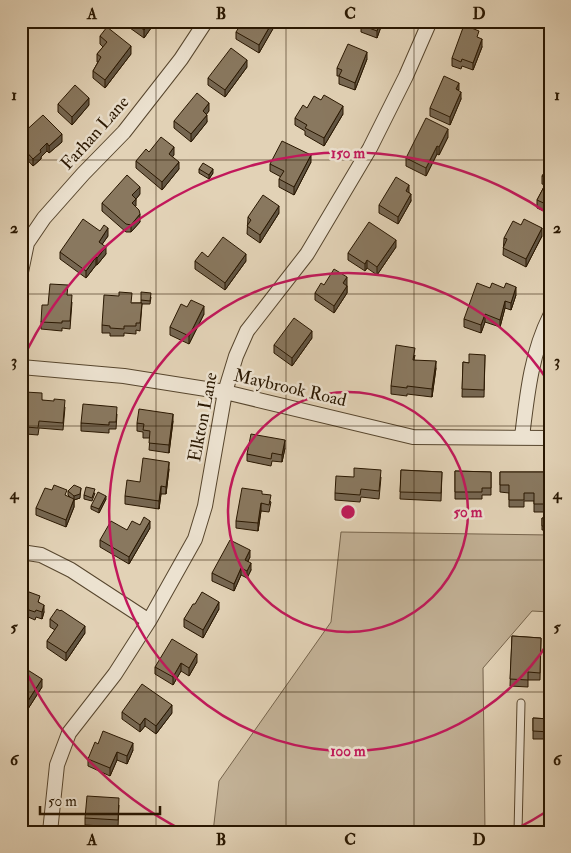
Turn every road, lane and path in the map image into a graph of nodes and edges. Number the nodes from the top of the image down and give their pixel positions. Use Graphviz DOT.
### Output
graph roads {
  1 [pos="206,21"];
  2 [pos="430,21"];
  3 [pos="21,272"];
  4 [pos="550,316"];
  5 [pos="21,367"];
  6 [pos="225,392"];
  7 [pos="522,438"];
  8 [pos="550,438"];
  9 [pos="21,552"];
  10 [pos="149,621"];
  11 [pos="520,703"];
  12 [pos="50,832"];
  13 [pos="518,832"];
  1 -- 3 [label="street, Farhan Lane"];
  2 -- 6 [label="street, Elkton Lane"];
  4 -- 7 [label="street"];
  5 -- 6 [label="street, Maybrook Road"];
  6 -- 7 [label="street, Maybrook Road"];
  6 -- 10 [label="street, Elkton Lane"];
  7 -- 8 [label="street, Maybrook Road"];
  9 -- 10 [label="street"];
  10 -- 12 [label="street, Elkton Lane"];
  11 -- 13 [label="lane"];
}
